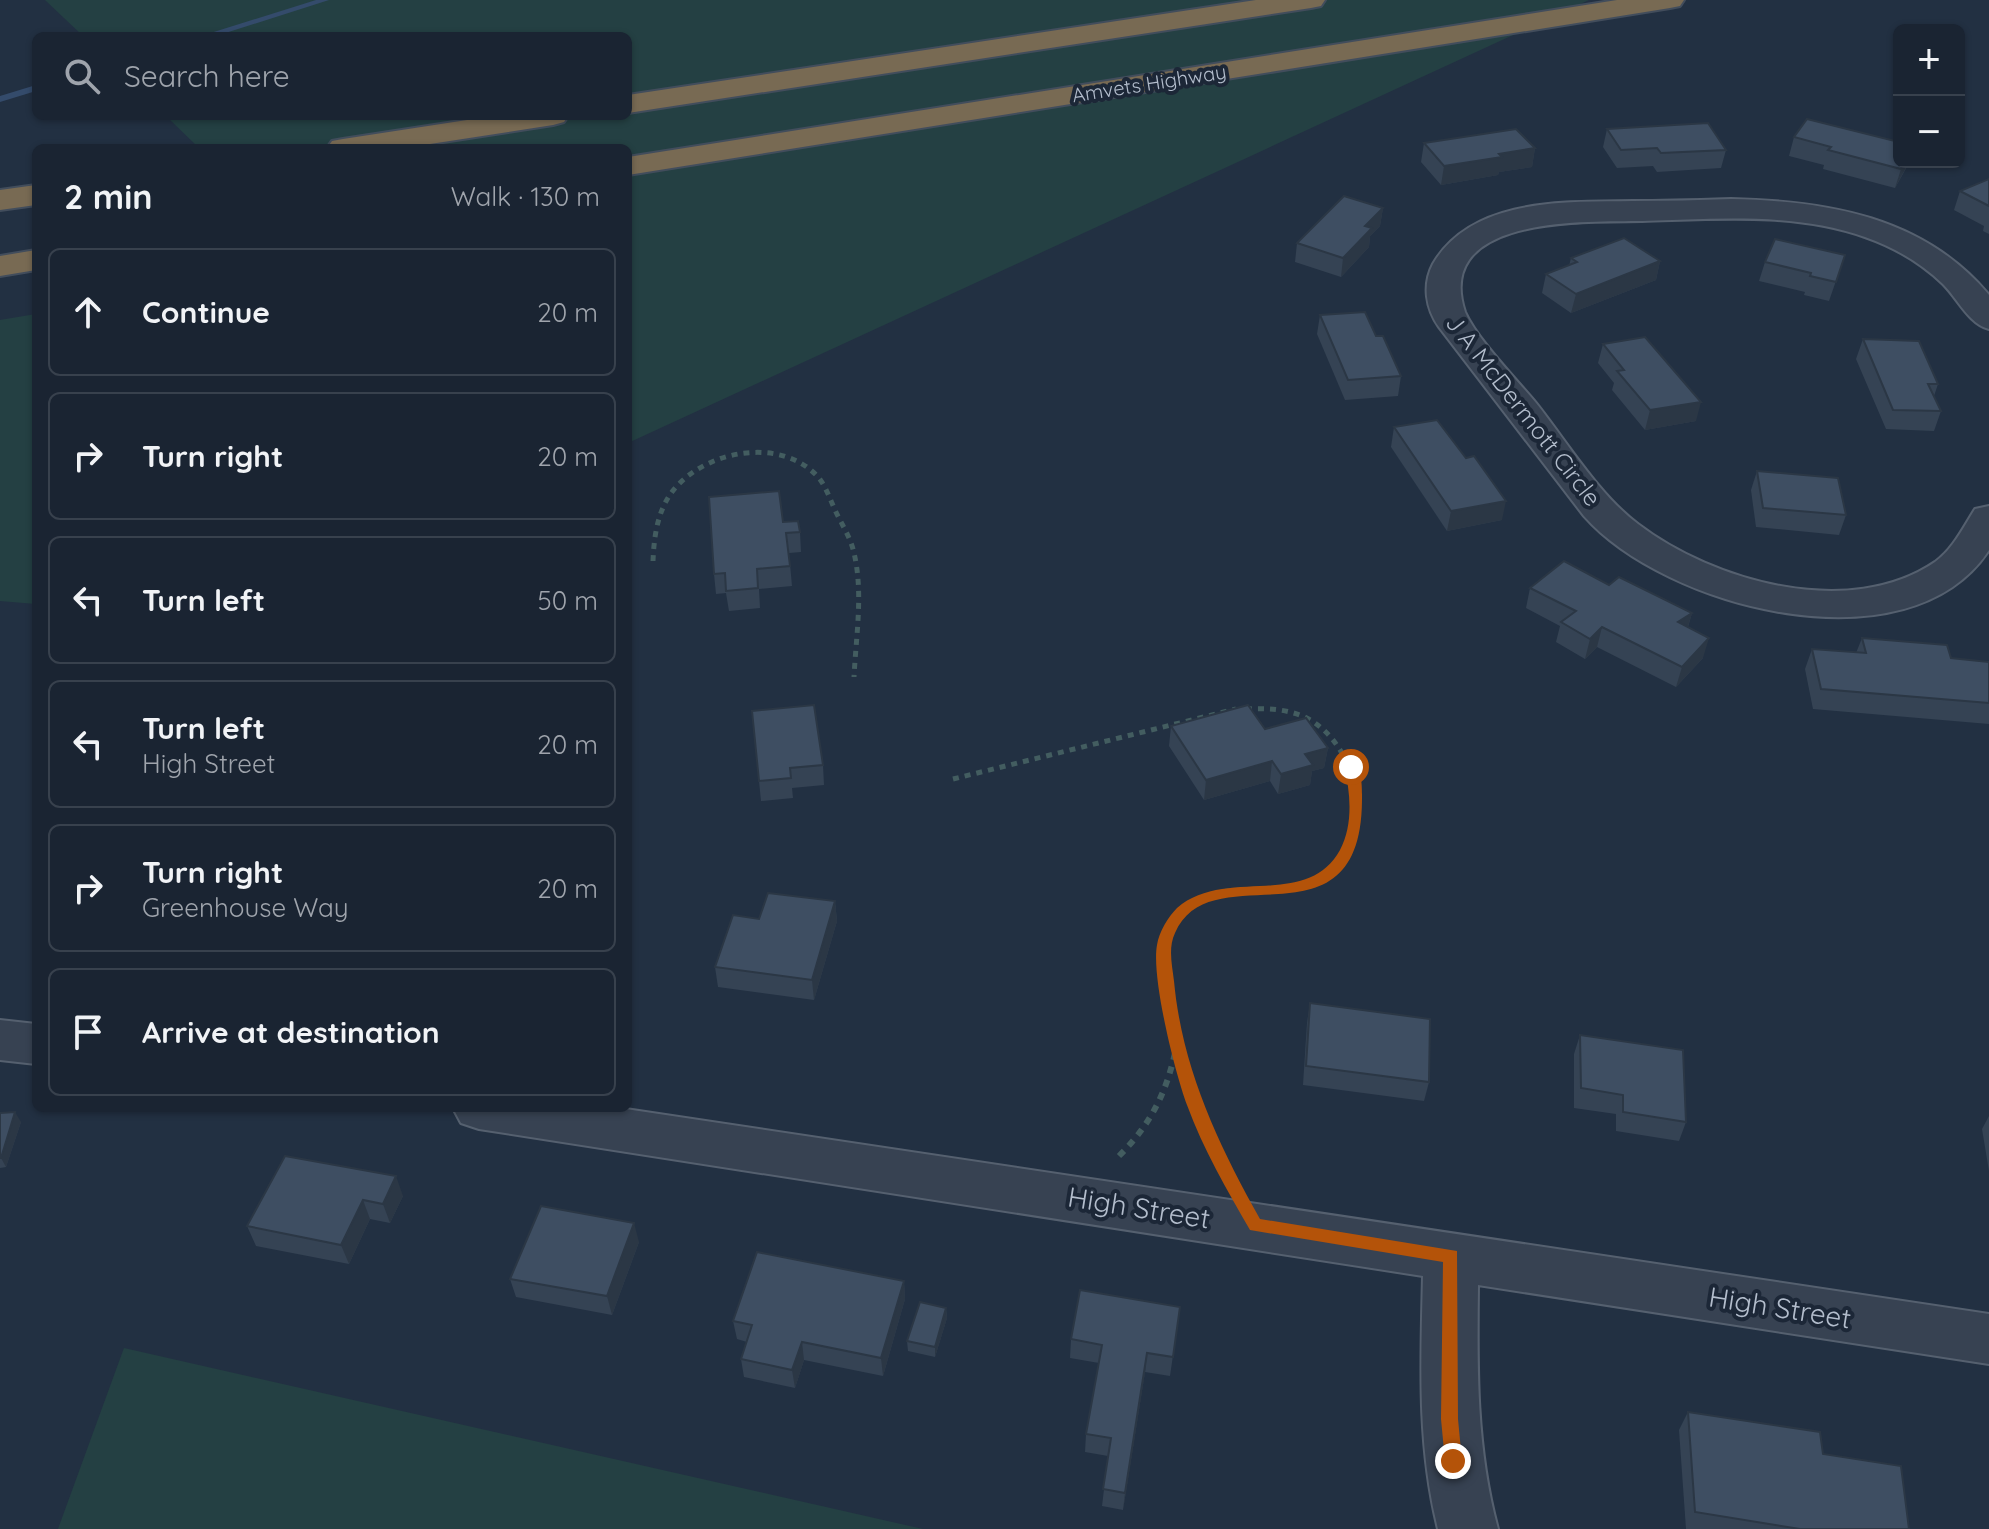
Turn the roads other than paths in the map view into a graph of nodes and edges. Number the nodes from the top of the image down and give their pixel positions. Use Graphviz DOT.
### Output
graph roads {
  1 [pos="1311,0"];
  2 [pos="1670,0"];
  3 [pos="632,103"];
  4 [pos="527,120"];
  5 [pos="369,144"];
  6 [pos="632,165"];
  7 [pos="32,196"];
  8 [pos="0,200"];
  9 [pos="32,261"];
  10 [pos="0,266"];
  11 [pos="1989,319"];
  12 [pos="1989,518"];
  13 [pos="0,1040"];
  14 [pos="32,1044"];
  15 [pos="506,1112"];
  16 [pos="1451,1256"];
  17 [pos="1989,1339"];
  18 [pos="1468,1529"];
  1 -- 3 [label="highway"];
  2 -- 6 [label="highway, Amvets Highway"];
  4 -- 5 [label="highway"];
  7 -- 8 [label="highway"];
  9 -- 10 [label="highway"];
  11 -- 12 [label="street, J A McDermott Circle"];
  13 -- 14 [label="street"];
  15 -- 16 [label="street, High Street"];
  16 -- 17 [label="street, High Street"];
  16 -- 18 [label="street"];
}
